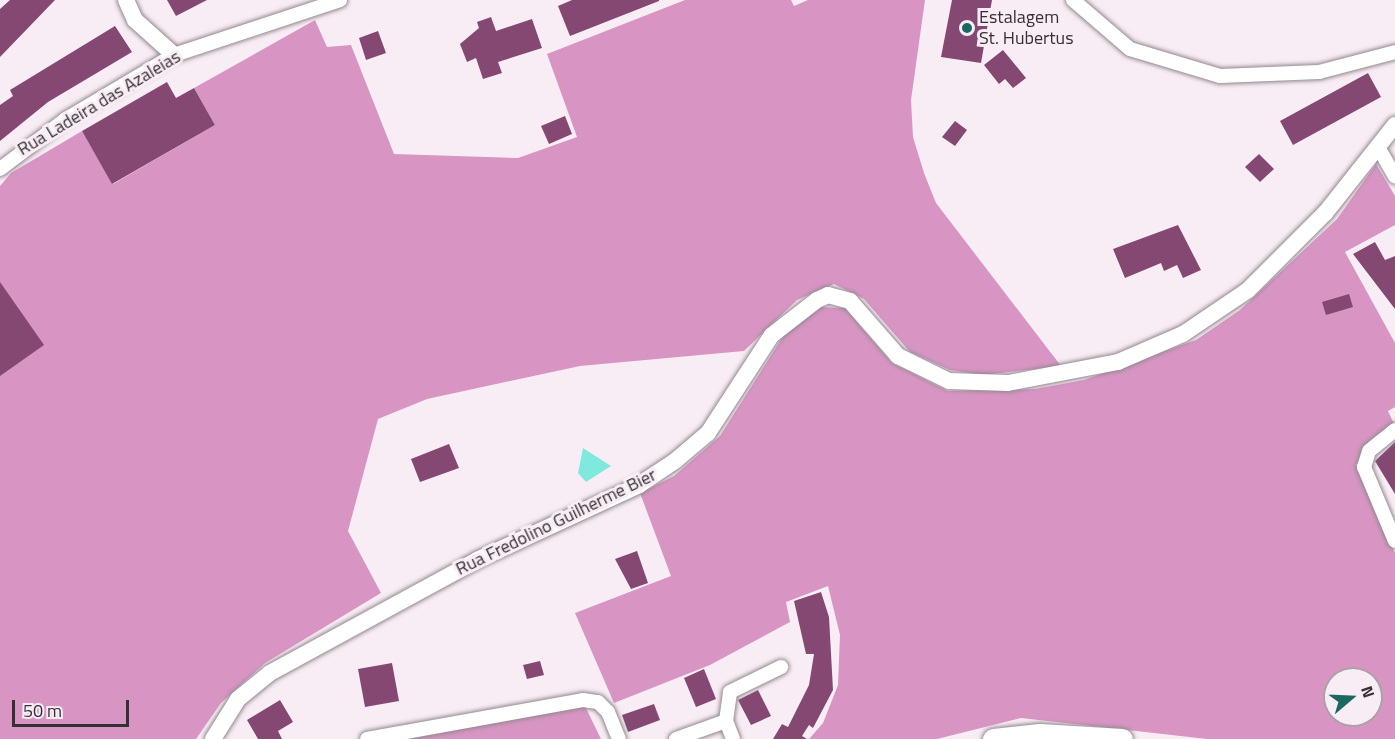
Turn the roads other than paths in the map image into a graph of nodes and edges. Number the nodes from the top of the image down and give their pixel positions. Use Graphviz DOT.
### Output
graph roads {
  1 [pos="126,0"];
  2 [pos="340,0"];
  3 [pos="1073,0"];
  4 [pos="1395,52"];
  5 [pos="174,56"];
  6 [pos="1395,125"];
  7 [pos="1378,147"];
  8 [pos="0,169"];
  9 [pos="1395,176"];
  10 [pos="1395,430"];
  11 [pos="1395,541"];
  12 [pos="781,668"];
  13 [pos="726,722"];
  14 [pos="213,739"];
  15 [pos="367,739"];
  16 [pos="619,739"];
  17 [pos="676,739"];
  18 [pos="733,739"];
  19 [pos="993,739"];
  20 [pos="1122,739"];
  1 -- 5 [label="street"];
  2 -- 5 [label="street, Rua Ladeira das Azaleias"];
  3 -- 4 [label="street"];
  5 -- 8 [label="street, Rua Ladeira das Azaleias"];
  6 -- 7 [label="street, Rua Fredolino Guilherme Bier"];
  7 -- 9 [label="street"];
  7 -- 14 [label="street, Rua Fredolino Guilherme Bier"];
  10 -- 11 [label="street"];
  12 -- 13 [label="street"];
  13 -- 17 [label="street"];
  13 -- 18 [label="street"];
  15 -- 16 [label="street"];
  19 -- 20 [label="main road"];
}
